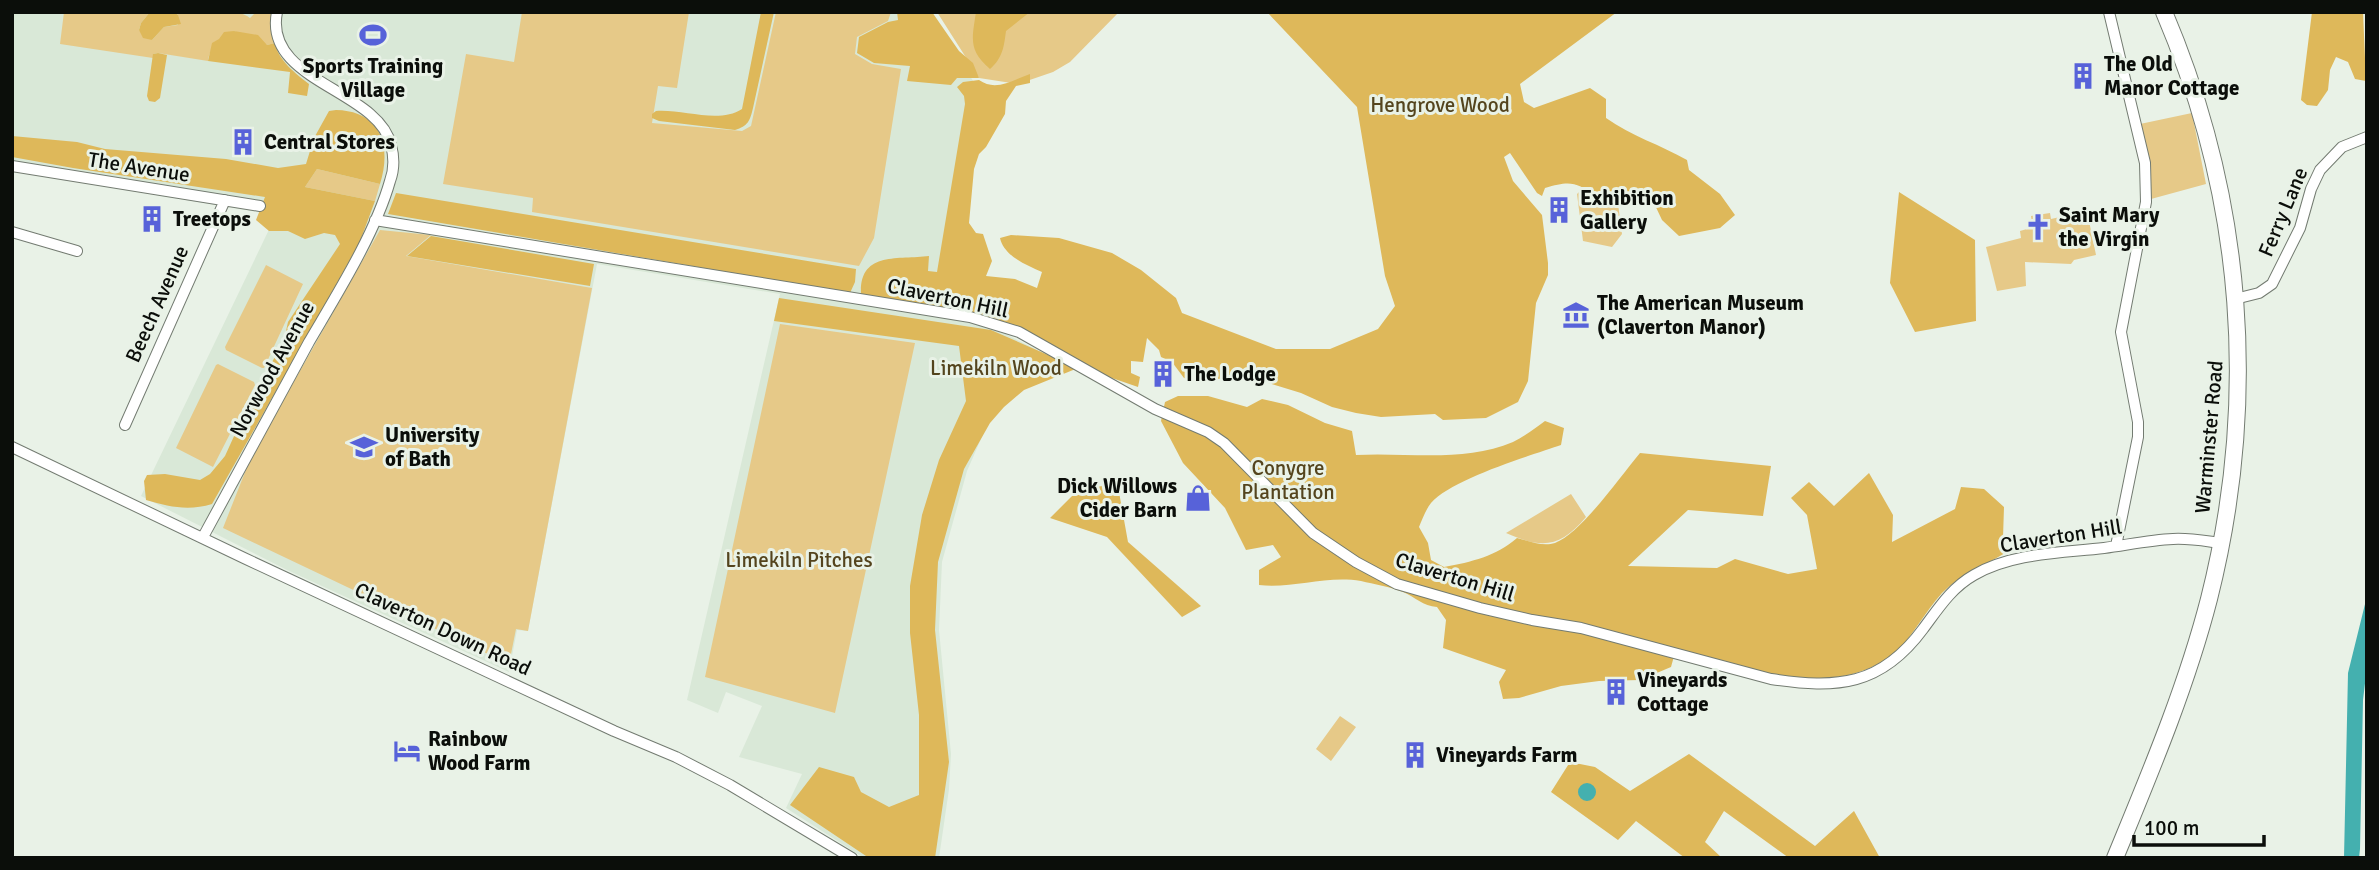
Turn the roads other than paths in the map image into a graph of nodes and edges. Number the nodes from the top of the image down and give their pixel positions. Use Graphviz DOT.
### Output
graph roads {
  1 [pos="277,12"];
  2 [pos="2109,12"];
  3 [pos="2164,12"];
  4 [pos="2367,137"];
  5 [pos="12,166"];
  6 [pos="225,200"];
  7 [pos="260,206"];
  8 [pos="374,220"];
  9 [pos="12,232"];
  10 [pos="78,251"];
  11 [pos="2235,299"];
  12 [pos="125,425"];
  13 [pos="12,447"];
  14 [pos="203,537"];
  15 [pos="2221,543"];
  16 [pos="2116,546"];
  17 [pos="852,858"];
  18 [pos="2115,858"];
  1 -- 8 [label="street, Norwood Avenue"];
  2 -- 16 [label="street"];
  3 -- 11 [label="highway, Warminster Road"];
  4 -- 11 [label="street, Ferry Lane"];
  5 -- 6 [label="street, The Avenue"];
  6 -- 7 [label="street, The Avenue"];
  6 -- 12 [label="street, Beech Avenue"];
  8 -- 14 [label="street, Norwood Avenue"];
  8 -- 16 [label="street, Claverton Hill"];
  9 -- 10 [label="street"];
  11 -- 15 [label="highway, Warminster Road"];
  13 -- 14 [label="street, Claverton Down Road"];
  14 -- 17 [label="street, Claverton Down Road"];
  15 -- 16 [label="street, Claverton Hill"];
  15 -- 18 [label="highway, Warminster Road"];
}
